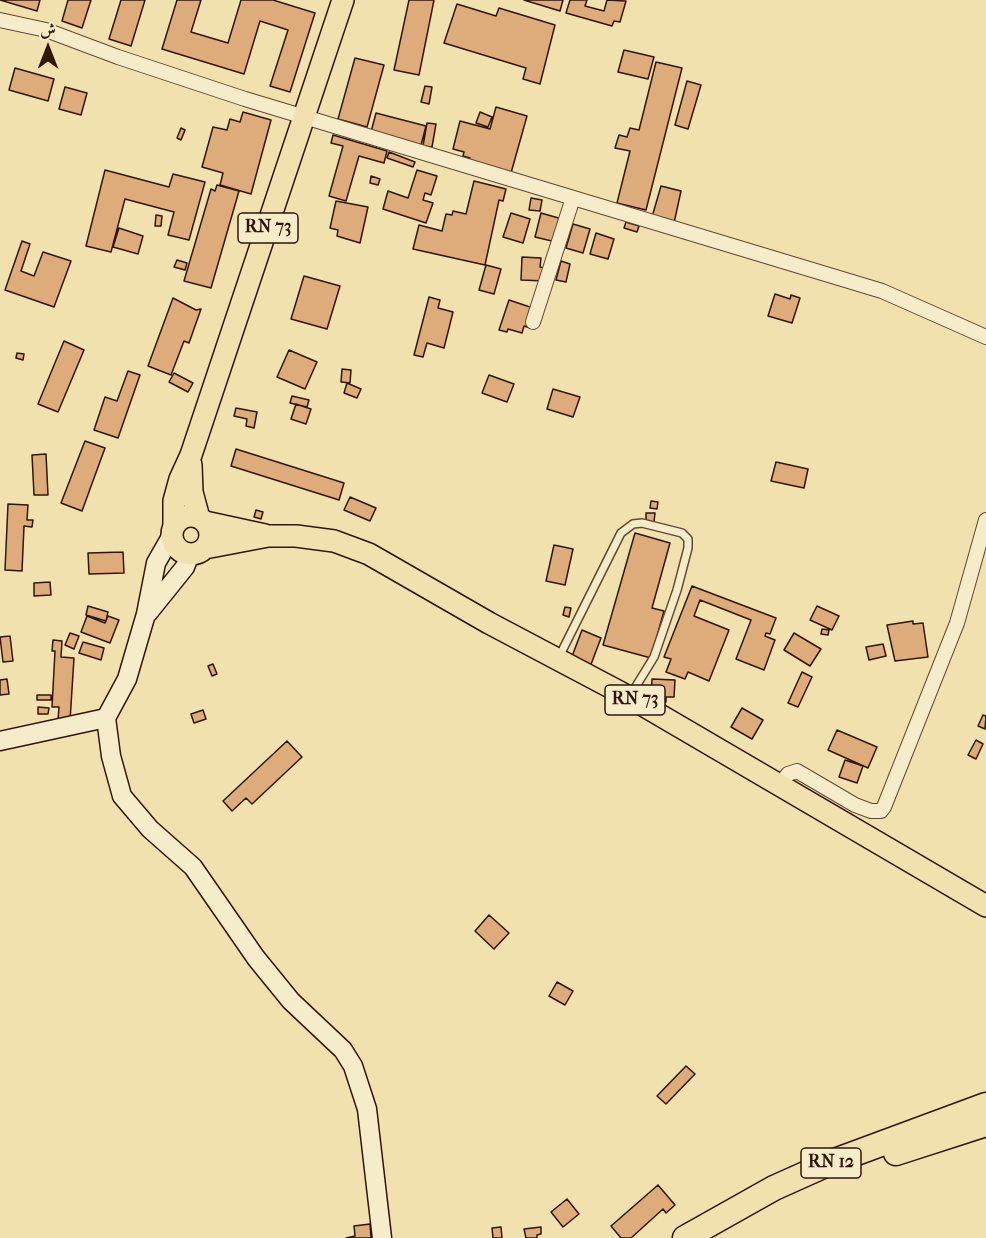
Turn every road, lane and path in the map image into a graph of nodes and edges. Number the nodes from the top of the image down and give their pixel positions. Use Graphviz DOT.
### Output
graph roads {
  1 [pos="343,0"];
  2 [pos="0,20"];
  3 [pos="306,116"];
  4 [pos="573,198"];
  5 [pos="533,322"];
  6 [pos="986,337"];
  7 [pos="191,455"];
  8 [pos="202,520"];
  9 [pos="986,520"];
  10 [pos="173,530"];
  11 [pos="268,536"];
  12 [pos="198,551"];
  13 [pos="146,614"];
  14 [pos="558,660"];
  15 [pos="629,697"];
  16 [pos="106,718"];
  17 [pos="0,741"];
  18 [pos="780,784"];
  19 [pos="986,906"];
  20 [pos="986,1105"];
  21 [pos="986,1124"];
  22 [pos="382,1238"];
  23 [pos="685,1238"];
  24 [pos="715,1238"];
  1 -- 3 [label="main road, RN 73"];
  2 -- 3 [label="street"];
  3 -- 4 [label="street"];
  3 -- 7 [label="main road, RN 73"];
  4 -- 5 [label="street"];
  4 -- 6 [label="street"];
  7 -- 8 [label="main road, RN 73"];
  7 -- 10 [label="main road, RN 73"];
  8 -- 10 [label="main road"];
  8 -- 11 [label="main road, RN 73"];
  8 -- 12 [label="main road"];
  9 -- 18 [label="street"];
  10 -- 12 [label="main road"];
  10 -- 13 [label="main road"];
  11 -- 12 [label="main road, RN 73"];
  11 -- 14 [label="main road, RN 73"];
  12 -- 13 [label="main road"];
  13 -- 16 [label="main road"];
  14 -- 15 [label="main road, RN 73"];
  14 -- 15 [label="lane"];
  15 -- 18 [label="main road, RN 73"];
  16 -- 17 [label="main road"];
  16 -- 22 [label="main road"];
  18 -- 19 [label="main road, RN 73"];
  20 -- 23 [label="highway, RN 12"];
  21 -- 24 [label="highway, RN 12"];
}
